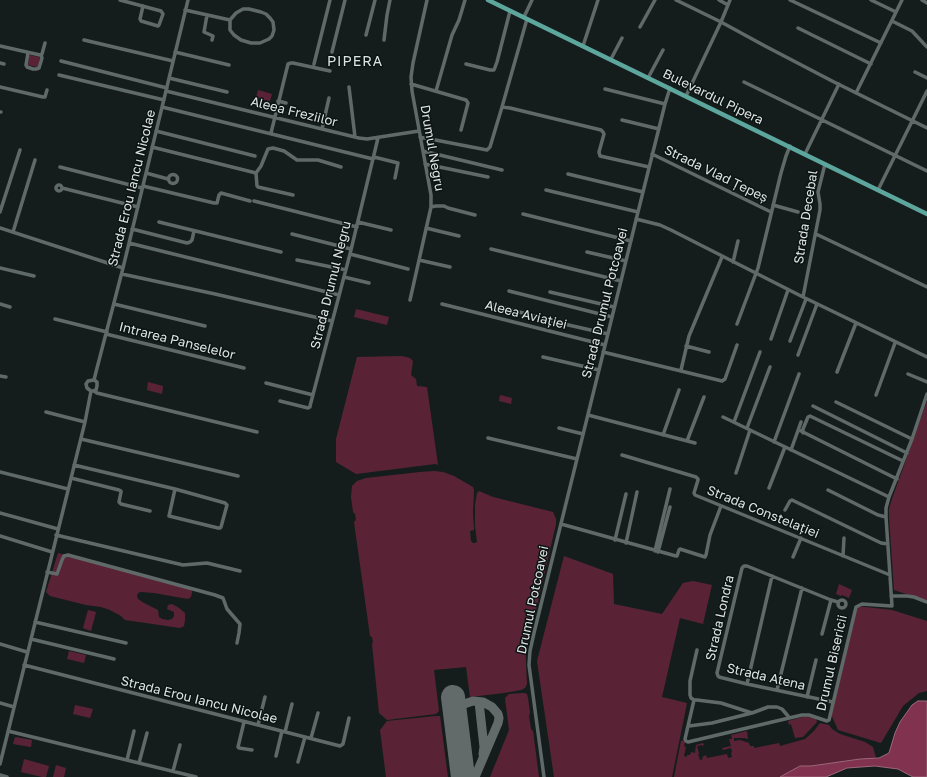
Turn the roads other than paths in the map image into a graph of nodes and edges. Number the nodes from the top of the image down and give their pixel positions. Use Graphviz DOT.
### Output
graph roads {
  1 [pos="120,0"];
  2 [pos="188,0"];
  3 [pos="330,0"];
  4 [pos="345,0"];
  5 [pos="375,0"];
  6 [pos="390,0"];
  7 [pos="427,0"];
  8 [pos="465,0"];
  9 [pos="489,0"];
  10 [pos="532,0"];
  11 [pos="598,0"];
  12 [pos="655,0"];
  13 [pos="676,0"];
  14 [pos="719,0"];
  15 [pos="730,0"];
  16 [pos="790,0"];
  17 [pos="871,0"];
  18 [pos="902,0"];
  19 [pos="922,0"];
  20 [pos="927,3"];
  21 [pos="728,5"];
  22 [pos="143,6"];
  23 [pos="185,10"];
  24 [pos="510,11"];
  25 [pos="896,12"];
  26 [pos="208,15"];
  27 [pos="525,18"];
  28 [pos="230,20"];
  29 [pos="892,21"];
  30 [pos="721,22"];
  31 [pos="640,27"];
  32 [pos="798,28"];
  33 [pos="366,35"];
  34 [pos="622,38"];
  35 [pos="84,40"];
  36 [pos="212,40"];
  37 [pos="384,40"];
  38 [pos="45,43"];
  39 [pos="881,43"];
  40 [pos="0,46"];
  41 [pos="583,46"];
  42 [pos="927,47"];
  43 [pos="663,50"];
  44 [pos="175,52"];
  45 [pos="332,52"];
  46 [pos="28,53"];
  47 [pos="41,55"];
  48 [pos="610,59"];
  49 [pos="61,61"];
  50 [pos="173,62"];
  51 [pos="314,64"];
  52 [pos="466,64"];
  53 [pos="871,64"];
  54 [pos="229,65"];
  55 [pos="330,71"];
  56 [pos="915,72"];
  57 [pos="59,75"];
  58 [pos="169,78"];
  59 [pos="648,78"];
  60 [pos="927,78"];
  61 [pos="744,82"];
  62 [pos="411,84"];
  63 [pos="839,84"];
  64 [pos="0,87"];
  65 [pos="349,87"];
  66 [pos="670,88"];
  67 [pos="166,89"];
  68 [pos="605,89"];
  69 [pos="47,90"];
  70 [pos="436,91"];
  71 [pos="927,91"];
  72 [pos="227,92"];
  73 [pos="856,93"];
  74 [pos="686,96"];
  75 [pos="329,98"];
  76 [pos="164,100"];
  77 [pos="278,101"];
  78 [pos="286,103"];
  79 [pos="665,104"];
  80 [pos="162,107"];
  81 [pos="502,107"];
  82 [pos="275,117"];
  83 [pos="622,120"];
  84 [pos="822,120"];
  85 [pos="912,121"];
  86 [pos="927,128"];
  87 [pos="322,129"];
  88 [pos="659,129"];
  89 [pos="461,130"];
  90 [pos="156,131"];
  91 [pos="419,131"];
  92 [pos="271,133"];
  93 [pos="420,136"];
  94 [pos="355,138"];
  95 [pos="378,138"];
  96 [pos="790,146"];
  97 [pos="152,147"];
  98 [pos="20,150"];
  99 [pos="423,151"];
  100 [pos="652,154"];
  101 [pos="805,154"];
  102 [pos="255,156"];
  103 [pos="895,156"];
  104 [pos="373,158"];
  105 [pos="35,160"];
  106 [pos="425,164"];
  107 [pos="825,164"];
  108 [pos="60,167"];
  109 [pos="341,167"];
  110 [pos="649,167"];
  111 [pos="502,170"];
  112 [pos="927,171"];
  113 [pos="146,173"];
  114 [pos="256,173"];
  115 [pos="568,174"];
  116 [pos="488,177"];
  117 [pos="395,178"];
  118 [pos="168,179"];
  119 [pos="142,187"];
  120 [pos="62,188"];
  121 [pos="546,190"];
  122 [pos="878,190"];
  123 [pos="643,192"];
  124 [pos="293,195"];
  125 [pos="773,205"];
  126 [pos="138,207"];
  127 [pos="431,207"];
  128 [pos="0,212"];
  129 [pos="638,212"];
  130 [pos="771,212"];
  131 [pos="798,212"];
  132 [pos="523,214"];
  133 [pos="927,214"];
  134 [pos="475,215"];
  135 [pos="636,219"];
  136 [pos="159,222"];
  137 [pos="358,222"];
  138 [pos="357,226"];
  139 [pos="0,228"];
  140 [pos="426,228"];
  141 [pos="132,229"];
  142 [pos="391,230"];
  143 [pos="194,231"];
  144 [pos="12,232"];
  145 [pos="292,234"];
  146 [pos="816,234"];
  147 [pos="459,236"];
  148 [pos="631,241"];
  149 [pos="738,241"];
  150 [pos="129,243"];
  151 [pos="351,249"];
  152 [pos="491,249"];
  153 [pos="281,252"];
  154 [pos="587,252"];
  155 [pos="350,254"];
  156 [pos="722,257"];
  157 [pos="297,260"];
  158 [pos="419,260"];
  159 [pos="626,261"];
  160 [pos="733,262"];
  161 [pos="450,267"];
  162 [pos="0,268"];
  163 [pos="123,268"];
  164 [pos="408,268"];
  165 [pos="346,270"];
  166 [pos="122,274"];
  167 [pos="756,274"];
  168 [pos="34,276"];
  169 [pos="344,277"];
  170 [pos="621,281"];
  171 [pos="369,283"];
  172 [pos="927,287"];
  173 [pos="788,290"];
  174 [pos="509,291"];
  175 [pos="550,292"];
  176 [pos="339,295"];
  177 [pos="804,298"];
  178 [pos="410,300"];
  179 [pos="0,304"];
  180 [pos="114,304"];
  181 [pos="442,304"];
  182 [pos="817,304"];
  183 [pos="492,305"];
  184 [pos="10,306"];
  185 [pos="614,307"];
  186 [pos="612,317"];
  187 [pos="55,319"];
  188 [pos="332,321"];
  189 [pos="856,323"];
  190 [pos="737,324"];
  191 [pos="205,326"];
  192 [pos="106,333"];
  193 [pos="608,334"];
  194 [pos="771,339"];
  195 [pos="790,341"];
  196 [pos="895,343"];
  197 [pos="605,345"];
  198 [pos="686,346"];
  199 [pos="736,346"];
  200 [pos="604,352"];
  201 [pos="709,352"];
  202 [pos="760,352"];
  203 [pos="798,355"];
  204 [pos="543,357"];
  205 [pos="927,358"];
  206 [pos="770,367"];
  207 [pos="244,368"];
  208 [pos="599,370"];
  209 [pos="681,370"];
  210 [pos="837,372"];
  211 [pos="799,374"];
  212 [pos="908,374"];
  213 [pos="0,376"];
  214 [pos="6,377"];
  215 [pos="94,380"];
  216 [pos="927,382"];
  217 [pos="266,383"];
  218 [pos="679,390"];
  219 [pos="93,391"];
  220 [pos="876,394"];
  221 [pos="927,394"];
  222 [pos="313,395"];
  223 [pos="704,398"];
  224 [pos="280,402"];
  225 [pos="836,402"];
  226 [pos="813,406"];
  227 [pos="46,412"];
  228 [pos="588,415"];
  229 [pos="723,417"];
  230 [pos="85,422"];
  231 [pos="734,422"];
  232 [pos="801,422"];
  233 [pos="558,428"];
  234 [pos="749,429"];
  235 [pos="798,430"];
  236 [pos="257,432"];
  237 [pos="803,433"];
  238 [pos="583,434"];
  239 [pos="663,435"];
  240 [pos="81,438"];
  241 [pos="488,438"];
  242 [pos="912,439"];
  243 [pos="687,441"];
  244 [pos="774,442"];
  245 [pos="695,443"];
  246 [pos="785,447"];
  247 [pos="791,450"];
  248 [pos="907,453"];
  249 [pos="622,455"];
  250 [pos="577,459"];
  251 [pos="903,461"];
  252 [pos="74,465"];
  253 [pos="0,472"];
  254 [pos="736,473"];
  255 [pos="238,476"];
  256 [pos="71,478"];
  257 [pos="897,479"];
  258 [pos="769,488"];
  259 [pos="68,489"];
  260 [pos="174,489"];
  261 [pos="670,489"];
  262 [pos="828,490"];
  263 [pos="637,492"];
  264 [pos="626,494"];
  265 [pos="889,498"];
  266 [pos="721,506"];
  267 [pos="670,507"];
  268 [pos="786,510"];
  269 [pos="150,511"];
  270 [pos="0,513"];
  271 [pos="886,517"];
  272 [pos="561,524"];
  273 [pos="58,529"];
  274 [pos="56,535"];
  275 [pos="0,536"];
  276 [pos="801,538"];
  277 [pos="844,538"];
  278 [pos="615,540"];
  279 [pos="626,543"];
  280 [pos="888,544"];
  281 [pos="656,551"];
  282 [pos="52,552"];
  283 [pos="843,556"];
  284 [pos="793,557"];
  285 [pos="240,571"];
  286 [pos="47,572"];
  287 [pos="890,575"];
  288 [pos="772,576"];
  289 [pos="802,588"];
  290 [pos="891,596"];
  291 [pos="831,600"];
  292 [pos="927,602"];
  293 [pos="856,607"];
  294 [pos="35,622"];
  295 [pos="822,634"];
  296 [pos="31,639"];
  297 [pos="126,643"];
  298 [pos="237,643"];
  299 [pos="0,644"];
  300 [pos="697,650"];
  301 [pos="27,652"];
  302 [pos="114,659"];
  303 [pos="816,660"];
  304 [pos="24,665"];
  305 [pos="718,676"];
  306 [pos="747,684"];
  307 [pos="777,690"];
  308 [pos="265,697"];
  309 [pos="807,697"];
  310 [pos="694,700"];
  311 [pos="833,702"];
  312 [pos="0,703"];
  313 [pos="292,704"];
  314 [pos="14,707"];
  315 [pos="318,713"];
  316 [pos="752,713"];
  317 [pos="349,718"];
  318 [pos="789,718"];
  319 [pos="244,722"];
  320 [pos="258,725"];
  321 [pos="688,726"];
  322 [pos="8,731"];
  323 [pos="134,731"];
  324 [pos="283,731"];
  325 [pos="147,733"];
  326 [pos="304,737"];
  327 [pos="311,738"];
  328 [pos="180,745"];
  329 [pos="252,750"];
  330 [pos="276,756"];
  331 [pos="127,760"];
  332 [pos="298,762"];
  333 [pos="139,763"];
  334 [pos="0,764"];
  335 [pos="173,772"];
  336 [pos="0,775"];
  337 [pos="7,777"];
  338 [pos="196,777"];
  339 [pos="544,777"];
  1 -- 22 [label="street"];
  2 -- 23 [label="street, Strada Erou Iancu Nicolae"];
  3 -- 51 [label="street"];
  4 -- 45 [label="street"];
  5 -- 33 [label="street"];
  6 -- 37 [label="street"];
  7 -- 62 [label="street, Drumul Negru"];
  8 -- 70 [label="street"];
  9 -- 24 [label="main road, Bulevardul Pipera"];
  10 -- 27 [label="street"];
  11 -- 41 [label="street"];
  12 -- 31 [label="street"];
  13 -- 30 [label="street"];
  14 -- 21 [label="street"];
  15 -- 21 [label="street"];
  16 -- 39 [label="street"];
  17 -- 25 [label="street"];
  18 -- 25 [label="street"];
  19 -- 20 [label="street"];
  21 -- 30 [label="street"];
  22 -- 22 [label="street"];
  23 -- 26 [label="street"];
  23 -- 44 [label="street, Strada Erou Iancu Nicolae"];
  24 -- 27 [label="main road, Bulevardul Pipera"];
  24 -- 52 [label="street"];
  25 -- 29 [label="street"];
  26 -- 28 [label="street"];
  26 -- 36 [label="street"];
  27 -- 41 [label="main road, Bulevardul Pipera"];
  27 -- 81 [label="street"];
  28 -- 28 [label="street"];
  29 -- 39 [label="street"];
  29 -- 42 [label="street"];
  30 -- 63 [label="street"];
  30 -- 74 [label="street"];
  32 -- 53 [label="street"];
  34 -- 48 [label="street"];
  35 -- 50 [label="street"];
  38 -- 47 [label="street"];
  39 -- 53 [label="street"];
  40 -- 46 [label="street"];
  41 -- 48 [label="main road, Bulevardul Pipera"];
  43 -- 59 [label="street"];
  44 -- 50 [label="street, Strada Erou Iancu Nicolae"];
  44 -- 54 [label="street"];
  46 -- 47 [label="street"];
  46 -- 47 [label="street"];
  48 -- 59 [label="main road, Bulevardul Pipera"];
  49 -- 67 [label="street, Aleea Freziilor"];
  50 -- 58 [label="street, Strada Erou Iancu Nicolae"];
  53 -- 73 [label="street"];
  55 -- 77 [label="street"];
  56 -- 60 [label="street"];
  57 -- 76 [label="street"];
  58 -- 67 [label="street, Strada Erou Iancu Nicolae"];
  58 -- 72 [label="street"];
  59 -- 66 [label="main road, Bulevardul Pipera"];
  61 -- 84 [label="street"];
  62 -- 70 [label="street"];
  62 -- 91 [label="street, Drumul Negru"];
  63 -- 73 [label="street"];
  63 -- 84 [label="street"];
  64 -- 69 [label="street"];
  65 -- 94 [label="street"];
  66 -- 74 [label="main road, Bulevardul Pipera"];
  66 -- 79 [label="street, Strada Drumul Potcoavei"];
  67 -- 76 [label="street, Strada Erou Iancu Nicolae"];
  67 -- 82 [label="street, Aleea Freziilor"];
  68 -- 79 [label="street"];
  70 -- 89 [label="street"];
  71 -- 85 [label="street"];
  73 -- 85 [label="street"];
  74 -- 96 [label="main road, Bulevardul Pipera"];
  75 -- 87 [label="street"];
  76 -- 80 [label="street, Strada Erou Iancu Nicolae"];
  77 -- 78 [label="street"];
  77 -- 82 [label="street"];
  79 -- 88 [label="street, Strada Drumul Potcoavei"];
  80 -- 90 [label="street, Strada Erou Iancu Nicolae"];
  80 -- 92 [label="street"];
  81 -- 93 [label="street"];
  81 -- 110 [label="street"];
  82 -- 87 [label="street, Aleea Freziilor"];
  82 -- 92 [label="street"];
  83 -- 88 [label="street"];
  84 -- 101 [label="street"];
  84 -- 103 [label="street"];
  85 -- 86 [label="street"];
  85 -- 103 [label="street"];
  87 -- 94 [label="street, Aleea Freziilor"];
  88 -- 100 [label="street, Strada Drumul Potcoavei"];
  90 -- 97 [label="street, Strada Erou Iancu Nicolae"];
  90 -- 102 [label="street"];
  91 -- 93 [label="street, Drumul Negru"];
  91 -- 95 [label="street, Aleea Freziilor"];
  92 -- 104 [label="street"];
  93 -- 99 [label="street, Drumul Negru"];
  94 -- 95 [label="street, Aleea Freziilor"];
  95 -- 104 [label="street, Strada Drumul Negru"];
  96 -- 101 [label="main road, Bulevardul Pipera"];
  96 -- 125 [label="street"];
  97 -- 113 [label="street, Strada Erou Iancu Nicolae"];
  97 -- 114 [label="street"];
  98 -- 128 [label="street"];
  99 -- 106 [label="street, Drumul Negru"];
  99 -- 111 [label="street"];
  100 -- 110 [label="street, Strada Drumul Potcoavei"];
  100 -- 130 [label="street, Strada Vlad Țepeș"];
  101 -- 107 [label="main road, Bulevardul Pipera"];
  103 -- 112 [label="street"];
  103 -- 122 [label="street"];
  104 -- 117 [label="street"];
  104 -- 137 [label="street, Strada Drumul Negru"];
  105 -- 144 [label="street"];
  106 -- 116 [label="street"];
  106 -- 127 [label="street, Drumul Negru"];
  107 -- 122 [label="main road, Bulevardul Pipera"];
  107 -- 146 [label="street, Strada Decebal"];
  108 -- 119 [label="street"];
  109 -- 114 [label="street"];
  110 -- 123 [label="street, Strada Drumul Potcoavei"];
  113 -- 118 [label="street"];
  113 -- 119 [label="street, Strada Erou Iancu Nicolae"];
  114 -- 124 [label="street"];
  115 -- 123 [label="street"];
  119 -- 126 [label="street, Strada Erou Iancu Nicolae"];
  119 -- 138 [label="street"];
  120 -- 126 [label="street"];
  121 -- 129 [label="street"];
  122 -- 133 [label="main road, Bulevardul Pipera"];
  123 -- 129 [label="street, Strada Drumul Potcoavei"];
  125 -- 130 [label="street"];
  125 -- 131 [label="street"];
  126 -- 141 [label="street, Strada Erou Iancu Nicolae"];
  127 -- 134 [label="street"];
  127 -- 140 [label="street, Drumul Negru"];
  129 -- 135 [label="street, Strada Drumul Potcoavei"];
  130 -- 167 [label="street"];
  132 -- 148 [label="street"];
  135 -- 148 [label="street, Strada Drumul Potcoavei"];
  135 -- 156 [label="street"];
  136 -- 143 [label="street"];
  137 -- 138 [label="street, Strada Drumul Negru"];
  137 -- 142 [label="street"];
  138 -- 151 [label="street, Strada Drumul Negru"];
  139 -- 144 [label="street"];
  140 -- 147 [label="street"];
  140 -- 158 [label="street, Drumul Negru"];
  141 -- 143 [label="street"];
  141 -- 150 [label="street, Strada Erou Iancu Nicolae"];
  143 -- 153 [label="street"];
  144 -- 163 [label="street"];
  145 -- 151 [label="street"];
  146 -- 172 [label="street"];
  146 -- 177 [label="street, Strada Decebal"];
  148 -- 159 [label="street, Strada Drumul Potcoavei"];
  149 -- 160 [label="street"];
  150 -- 163 [label="street, Strada Erou Iancu Nicolae"];
  150 -- 176 [label="street"];
  151 -- 155 [label="street, Strada Drumul Negru"];
  152 -- 170 [label="street"];
  154 -- 159 [label="street"];
  155 -- 164 [label="street"];
  155 -- 165 [label="street, Strada Drumul Negru"];
  156 -- 160 [label="street"];
  156 -- 198 [label="street"];
  157 -- 165 [label="street"];
  158 -- 161 [label="street"];
  158 -- 178 [label="street, Drumul Negru"];
  159 -- 170 [label="street, Strada Drumul Potcoavei"];
  160 -- 167 [label="street"];
  162 -- 168 [label="street"];
  163 -- 166 [label="street, Strada Erou Iancu Nicolae"];
  165 -- 169 [label="street, Strada Drumul Negru"];
  166 -- 180 [label="street, Strada Erou Iancu Nicolae"];
  166 -- 188 [label="street"];
  167 -- 173 [label="street"];
  167 -- 190 [label="street"];
  169 -- 171 [label="street"];
  169 -- 176 [label="street, Strada Drumul Negru"];
  170 -- 185 [label="street, Strada Drumul Potcoavei"];
  173 -- 177 [label="street"];
  173 -- 194 [label="street"];
  174 -- 186 [label="street"];
  175 -- 185 [label="street"];
  176 -- 188 [label="street, Strada Drumul Negru"];
  177 -- 182 [label="street"];
  177 -- 195 [label="street, Strada Decebal"];
  179 -- 184 [label="street"];
  180 -- 191 [label="street"];
  180 -- 192 [label="street, Strada Erou Iancu Nicolae"];
  181 -- 197 [label="street, Aleea Aviației"];
  182 -- 189 [label="street"];
  182 -- 203 [label="street"];
  183 -- 193 [label="street"];
  185 -- 186 [label="street, Strada Drumul Potcoavei"];
  186 -- 193 [label="street, Strada Drumul Potcoavei"];
  187 -- 192 [label="street, Intrarea Panselelor"];
  188 -- 222 [label="street, Strada Drumul Negru"];
  189 -- 196 [label="street"];
  189 -- 210 [label="street"];
  192 -- 207 [label="street, Intrarea Panselelor"];
  192 -- 215 [label="street, Strada Erou Iancu Nicolae"];
  193 -- 197 [label="street, Strada Drumul Potcoavei"];
  196 -- 205 [label="street"];
  196 -- 220 [label="street"];
  197 -- 200 [label="street, Strada Drumul Potcoavei"];
  198 -- 201 [label="street"];
  198 -- 209 [label="street"];
  199 -- 209 [label="street"];
  200 -- 208 [label="street, Strada Drumul Potcoavei"];
  200 -- 209 [label="street"];
  202 -- 231 [label="street"];
  204 -- 208 [label="street"];
  206 -- 234 [label="street"];
  208 -- 228 [label="street, Strada Drumul Potcoavei"];
  211 -- 244 [label="street"];
  212 -- 216 [label="street"];
  213 -- 214 [label="street"];
  215 -- 219 [label="street"];
  215 -- 219 [label="street"];
  217 -- 222 [label="street"];
  218 -- 239 [label="street"];
  219 -- 230 [label="street"];
  219 -- 236 [label="street"];
  221 -- 242 [label="street, Drumul Bisericii"];
  222 -- 224 [label="street"];
  223 -- 243 [label="street"];
  225 -- 242 [label="street"];
  226 -- 248 [label="street"];
  227 -- 230 [label="street"];
  228 -- 238 [label="street, Strada Drumul Potcoavei"];
  228 -- 239 [label="street"];
  229 -- 231 [label="street"];
  230 -- 240 [label="street"];
  231 -- 234 [label="street"];
  232 -- 235 [label="street"];
  233 -- 238 [label="street"];
  234 -- 244 [label="street"];
  234 -- 254 [label="street"];
  235 -- 237 [label="street"];
  235 -- 247 [label="street"];
  237 -- 251 [label="street"];
  237 -- 257 [label="street"];
  238 -- 250 [label="street, Strada Drumul Potcoavei"];
  239 -- 243 [label="street"];
  240 -- 252 [label="street"];
  240 -- 255 [label="street"];
  241 -- 250 [label="street"];
  242 -- 248 [label="street, Drumul Bisericii"];
  243 -- 245 [label="street"];
  244 -- 246 [label="street"];
  246 -- 247 [label="street"];
  246 -- 258 [label="street"];
  247 -- 265 [label="street"];
  248 -- 251 [label="street, Drumul Bisericii"];
  249 -- 266 [label="street, Strada Constelației"];
  250 -- 272 [label="street, Strada Drumul Potcoavei"];
  251 -- 257 [label="street, Drumul Bisericii"];
  252 -- 256 [label="street"];
  252 -- 260 [label="street"];
  253 -- 259 [label="street"];
  256 -- 259 [label="street"];
  256 -- 269 [label="street"];
  257 -- 265 [label="street, Drumul Bisericii"];
  259 -- 273 [label="street"];
  260 -- 260 [label="street"];
  261 -- 281 [label="street"];
  262 -- 271 [label="street"];
  263 -- 279 [label="street"];
  264 -- 278 [label="street"];
  265 -- 271 [label="street, Drumul Bisericii"];
  266 -- 276 [label="street, Strada Constelației"];
  266 -- 281 [label="street"];
  267 -- 281 [label="street"];
  268 -- 280 [label="street"];
  270 -- 273 [label="street"];
  271 -- 280 [label="street, Drumul Bisericii"];
  272 -- 278 [label="street"];
  272 -- 339 [label="street, Drumul Potcoavei"];
  273 -- 274 [label="street"];
  274 -- 282 [label="street"];
  274 -- 285 [label="street"];
  275 -- 282 [label="street"];
  276 -- 283 [label="street, Strada Constelației"];
  276 -- 284 [label="street"];
  277 -- 283 [label="street"];
  278 -- 279 [label="street"];
  279 -- 281 [label="street"];
  280 -- 287 [label="street, Drumul Bisericii"];
  282 -- 286 [label="street"];
  283 -- 287 [label="street, Strada Constelației"];
  286 -- 294 [label="street"];
  286 -- 298 [label="street"];
  287 -- 290 [label="street, Drumul Bisericii"];
  288 -- 289 [label="street"];
  288 -- 305 [label="street, Strada Londra"];
  288 -- 306 [label="street"];
  289 -- 291 [label="street"];
  289 -- 307 [label="street"];
  290 -- 292 [label="street"];
  290 -- 293 [label="street, Drumul Bisericii"];
  291 -- 293 [label="street"];
  291 -- 295 [label="street"];
  293 -- 311 [label="street, Drumul Bisericii"];
  294 -- 296 [label="street"];
  294 -- 297 [label="street"];
  296 -- 301 [label="street"];
  296 -- 302 [label="street"];
  299 -- 301 [label="street"];
  300 -- 310 [label="street"];
  301 -- 304 [label="street"];
  303 -- 309 [label="street"];
  304 -- 314 [label="street"];
  304 -- 319 [label="street, Strada Erou Iancu Nicolae"];
  305 -- 306 [label="street, Strada Atena"];
  306 -- 307 [label="street, Strada Atena"];
  307 -- 309 [label="street, Strada Atena"];
  308 -- 320 [label="street"];
  309 -- 311 [label="street, Strada Atena"];
  310 -- 316 [label="street"];
  310 -- 321 [label="street, Drumul Bisericii"];
  311 -- 318 [label="street, Drumul Bisericii"];
  312 -- 314 [label="street"];
  313 -- 324 [label="street"];
  314 -- 322 [label="street"];
  315 -- 327 [label="street"];
  316 -- 318 [label="street"];
  316 -- 321 [label="street"];
  317 -- 327 [label="street, Strada Erou Iancu Nicolae"];
  318 -- 321 [label="street, Drumul Bisericii"];
  319 -- 320 [label="street, Strada Erou Iancu Nicolae"];
  319 -- 329 [label="street"];
  320 -- 324 [label="street, Strada Erou Iancu Nicolae"];
  322 -- 331 [label="street"];
  322 -- 334 [label="street"];
  323 -- 331 [label="street"];
  324 -- 326 [label="street, Strada Erou Iancu Nicolae"];
  324 -- 330 [label="street"];
  325 -- 333 [label="street"];
  326 -- 327 [label="street, Strada Erou Iancu Nicolae"];
  326 -- 332 [label="street"];
  328 -- 335 [label="street"];
  331 -- 333 [label="street"];
  333 -- 335 [label="street"];
  335 -- 338 [label="street"];
  336 -- 337 [label="street"];
}
